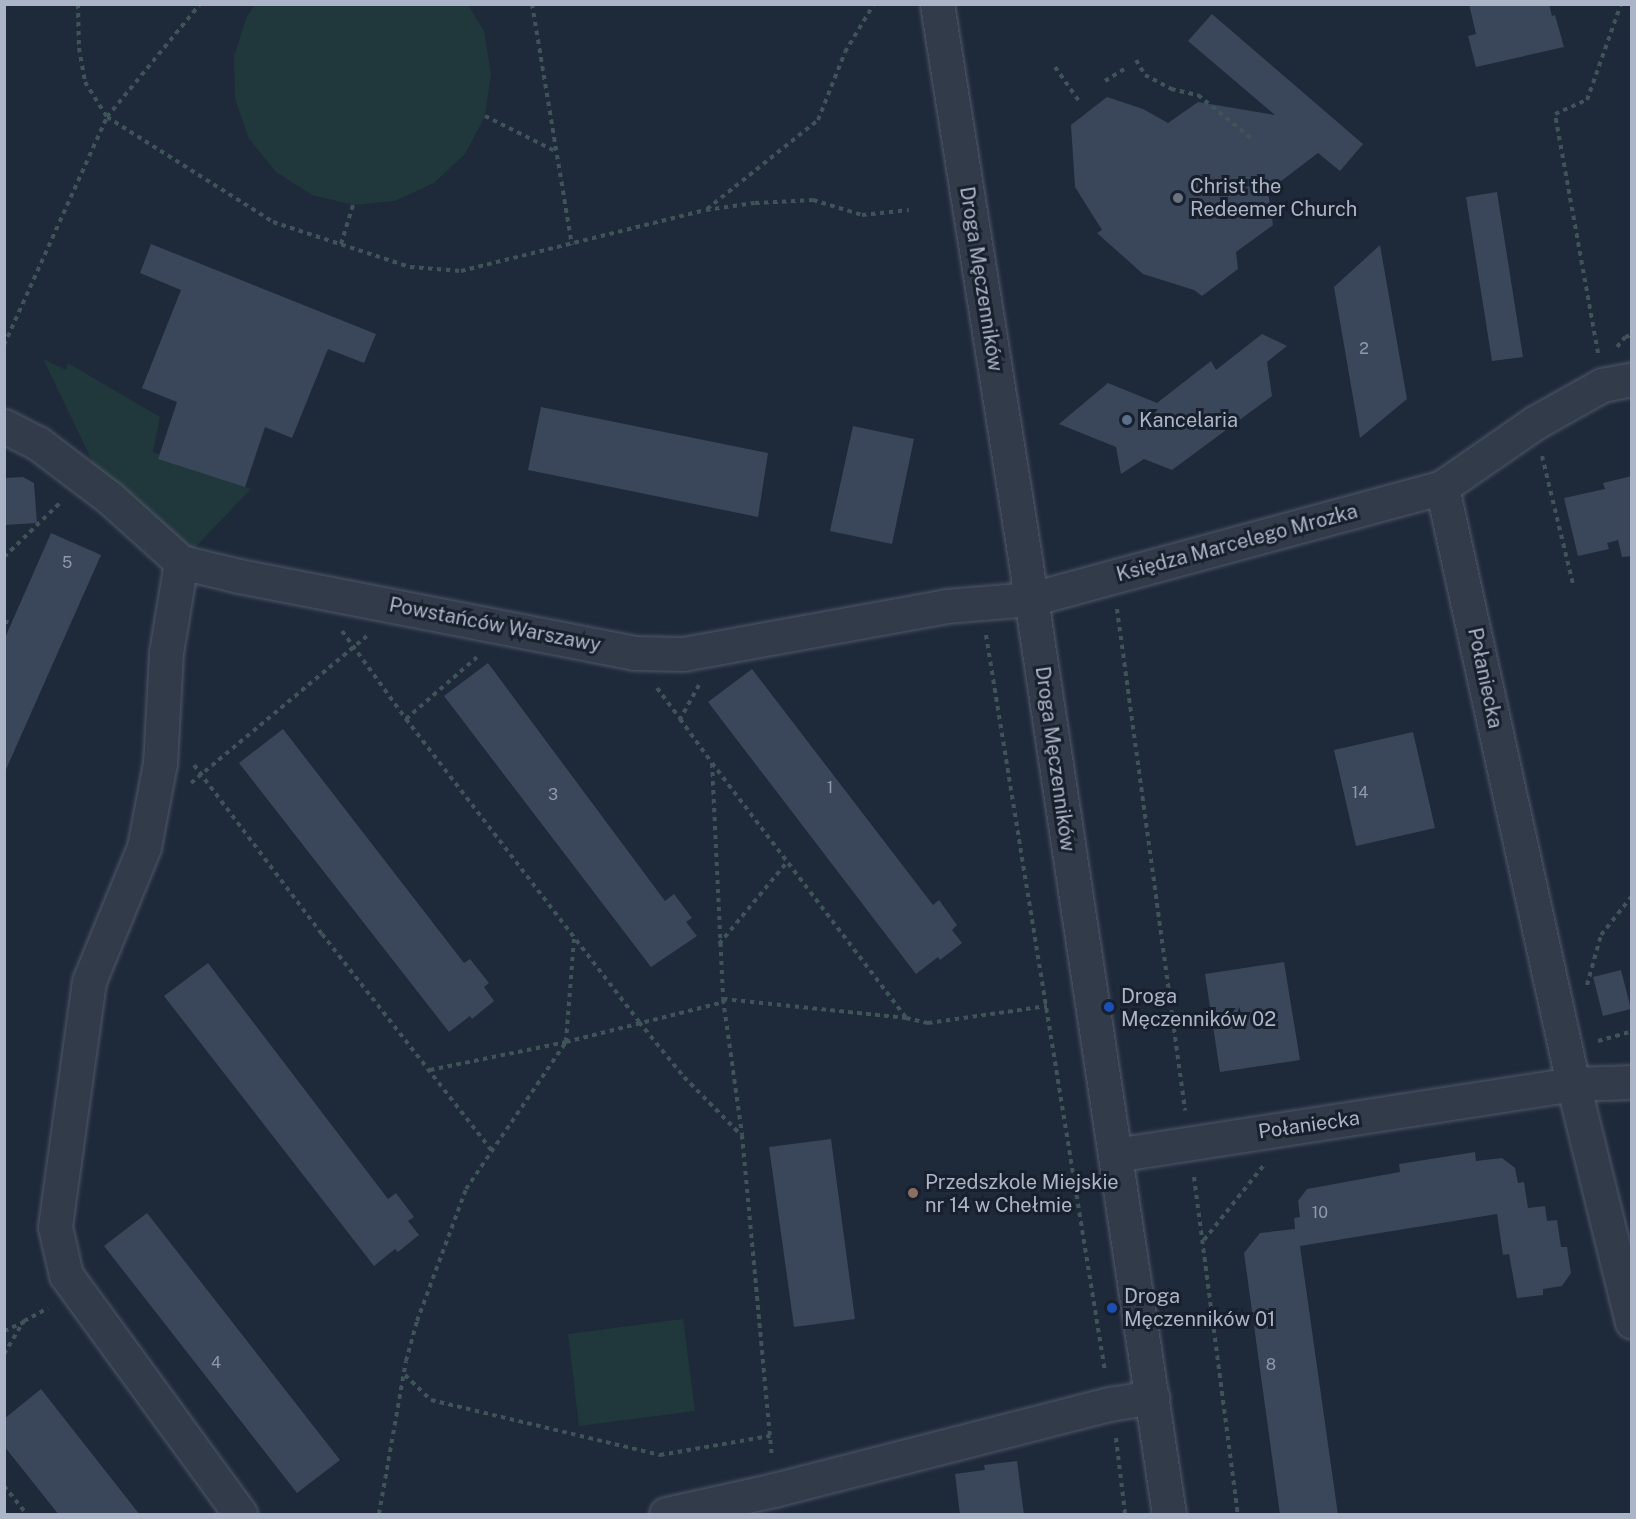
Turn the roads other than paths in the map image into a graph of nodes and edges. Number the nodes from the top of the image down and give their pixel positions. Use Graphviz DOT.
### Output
graph roads {
  1 [pos="938,4"];
  2 [pos="1632,379"];
  3 [pos="4,426"];
  4 [pos="1442,487"];
  5 [pos="181,562"];
  6 [pos="1032,599"];
  7 [pos="1632,1082"];
  8 [pos="1573,1084"];
  9 [pos="1115,1155"];
  10 [pos="1632,1322"];
  11 [pos="1152,1396"];
  12 [pos="240,1515"];
  13 [pos="666,1515"];
  14 [pos="1169,1515"];
  1 -- 6 [label="street, Droga Męczenników"];
  2 -- 4 [label="street"];
  3 -- 5 [label="street, Powstańców Warszawy"];
  4 -- 6 [label="street, Księdza Marcelego Mrozka"];
  4 -- 8 [label="street, Połaniecka"];
  5 -- 6 [label="street, Powstańców Warszawy"];
  5 -- 12 [label="street"];
  6 -- 9 [label="street, Droga Męczenników"];
  7 -- 8 [label="street"];
  8 -- 9 [label="street, Połaniecka"];
  8 -- 10 [label="street, Połaniecka"];
  9 -- 11 [label="street, Droga Męczenników"];
  11 -- 13 [label="street"];
  11 -- 14 [label="street, Droga Męczenników"];
}
